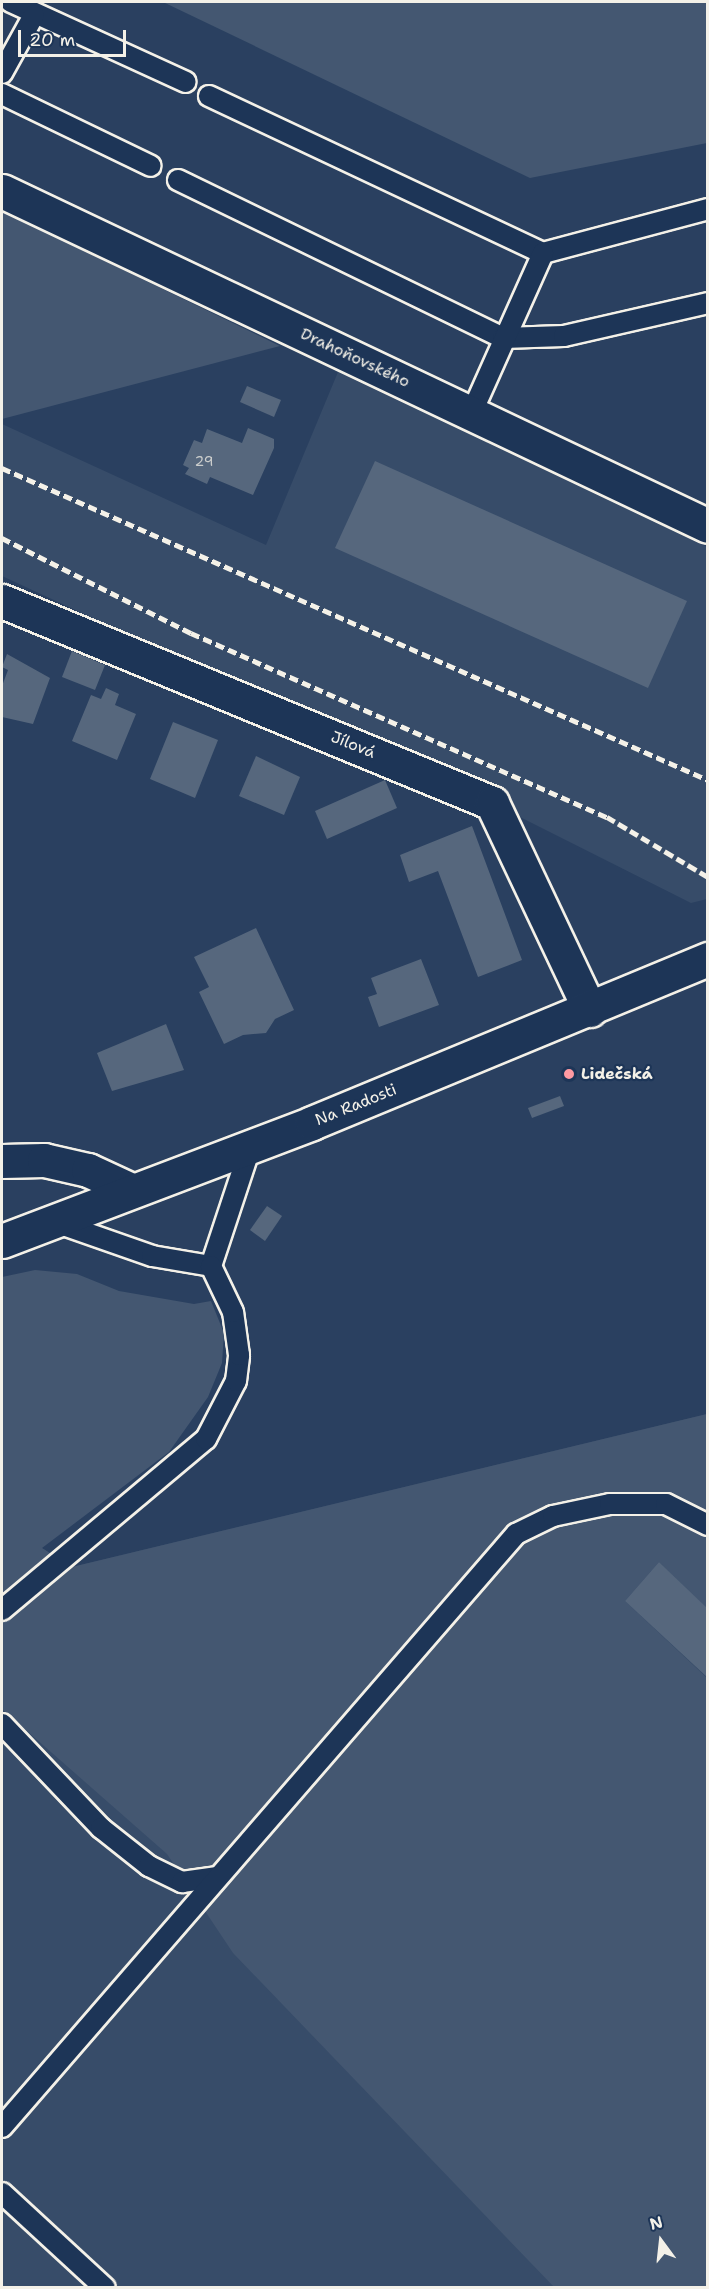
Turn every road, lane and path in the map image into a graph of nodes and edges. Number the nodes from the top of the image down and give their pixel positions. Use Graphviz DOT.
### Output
graph roads {
  1 [pos="11,2"];
  2 [pos="34,15"];
  3 [pos="2,73"];
  4 [pos="186,82"];
  5 [pos="2,94"];
  6 [pos="209,96"];
  7 [pos="151,166"];
  8 [pos="178,180"];
  9 [pos="2,191"];
  10 [pos="708,210"];
  11 [pos="543,253"];
  12 [pos="708,303"];
  13 [pos="503,338"];
  14 [pos="472,412"];
  15 [pos="708,526"];
  16 [pos="2,601"];
  17 [pos="708,959"];
  18 [pos="590,1010"];
  19 [pos="251,1145"];
  20 [pos="2,1161"];
  21 [pos="131,1190"];
  22 [pos="52,1221"];
  23 [pos="2,1241"];
  24 [pos="211,1266"];
  25 [pos="708,1525"];
  26 [pos="2,1610"];
  27 [pos="2,1725"];
  28 [pos="218,1877"];
  29 [pos="2,2127"];
  30 [pos="2,2193"];
  31 [pos="105,2288"];
  1 -- 2 [label="lane"];
  2 -- 3 [label="lane"];
  2 -- 4 [label="lane"];
  5 -- 7 [label="lane"];
  6 -- 11 [label="lane"];
  8 -- 13 [label="lane"];
  9 -- 14 [label="street, Drahoňovského"];
  10 -- 11 [label="lane"];
  11 -- 13 [label="lane"];
  12 -- 13 [label="lane"];
  13 -- 14 [label="lane"];
  14 -- 15 [label="street, Drahoňovského"];
  16 -- 18 [label="street, Jílová"];
  17 -- 18 [label="street, Na Radosti"];
  18 -- 19 [label="street, Na Radosti"];
  19 -- 21 [label="street, Na Radosti"];
  19 -- 24 [label="lane"];
  20 -- 21 [label="street"];
  21 -- 22 [label="street, Na Radosti"];
  22 -- 23 [label="street, Na Radosti"];
  22 -- 24 [label="lane"];
  24 -- 26 [label="lane"];
  25 -- 28 [label="lane"];
  27 -- 28 [label="lane"];
  28 -- 29 [label="lane"];
  30 -- 31 [label="lane"];
}
